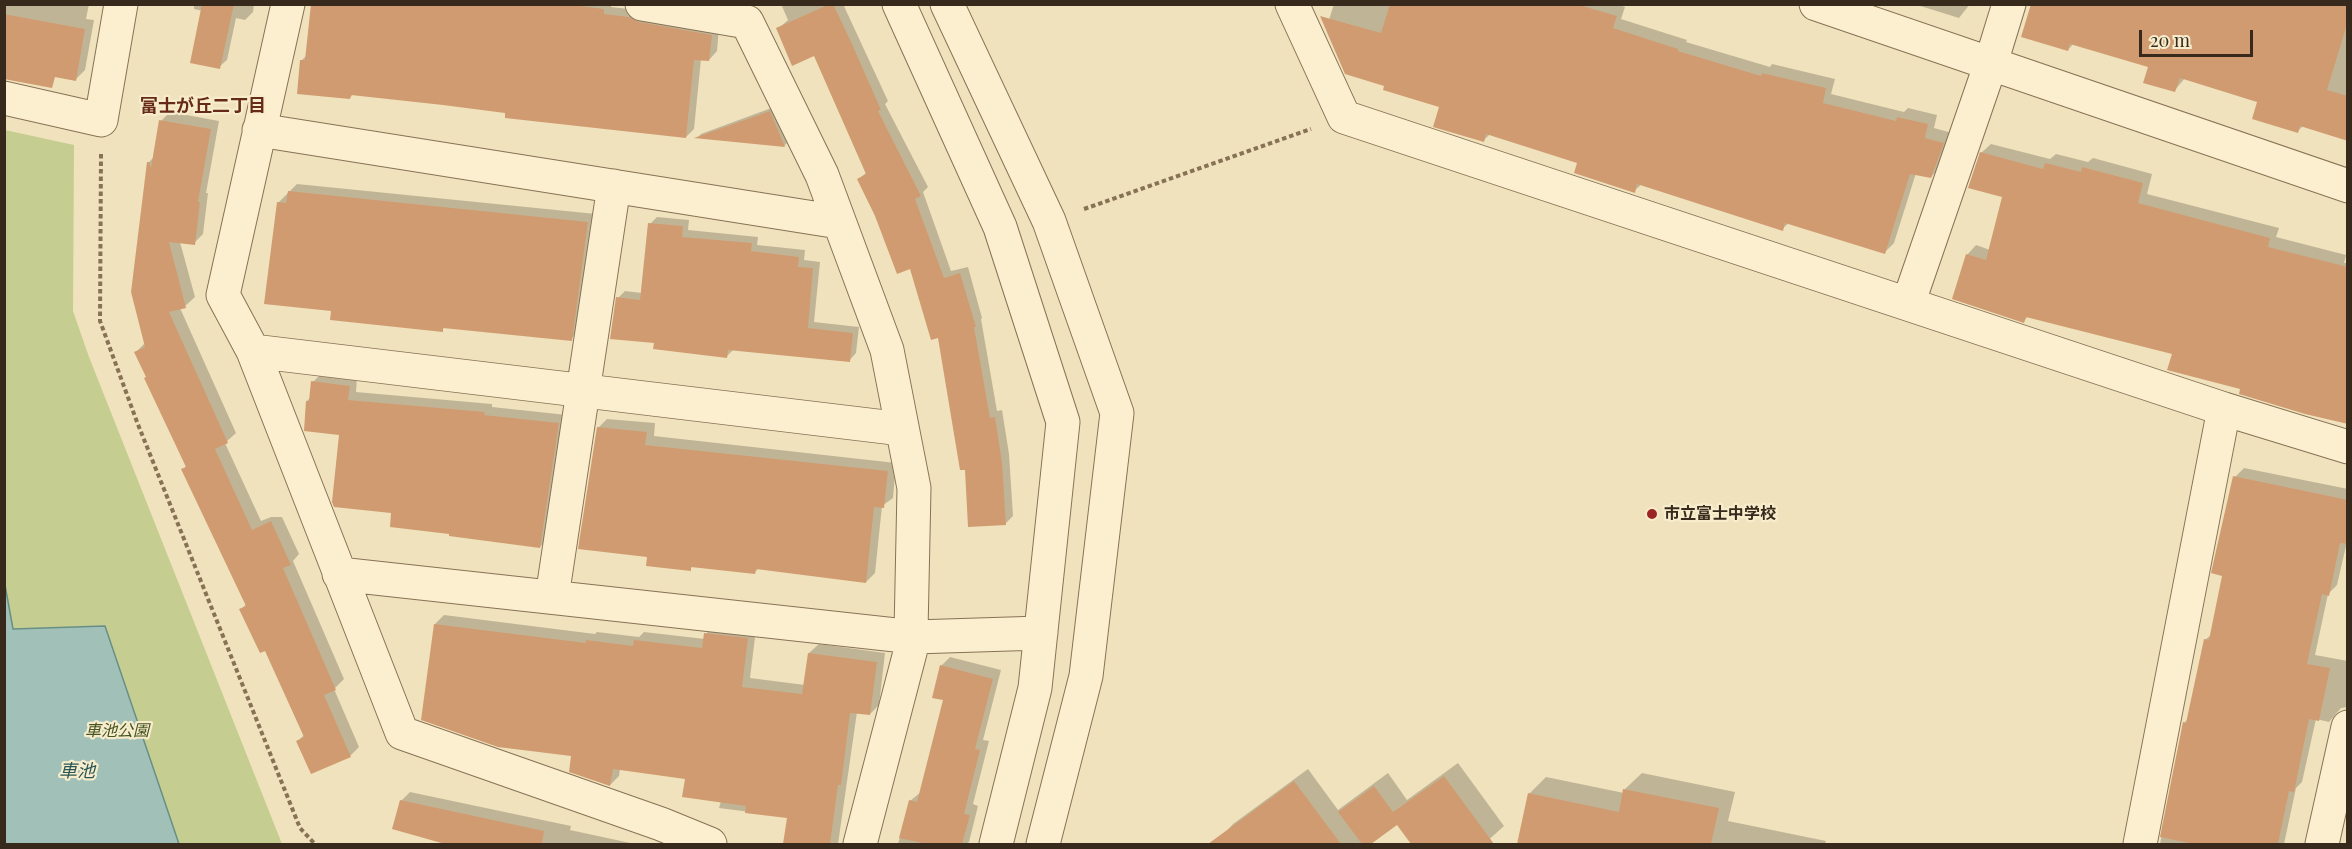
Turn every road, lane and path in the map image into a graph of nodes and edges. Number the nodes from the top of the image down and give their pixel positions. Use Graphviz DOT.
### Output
graph roads {
  1 [pos="122,4"];
  2 [pos="288,4"];
  3 [pos="642,4"];
  4 [pos="899,4"];
  5 [pos="947,4"];
  6 [pos="1292,4"];
  7 [pos="1816,4"];
  8 [pos="2009,4"];
  9 [pos="1990,66"];
  10 [pos="4,98"];
  11 [pos="1344,117"];
  12 [pos="101,120"];
  13 [pos="259,130"];
  14 [pos="614,186"];
  15 [pos="2348,186"];
  16 [pos="1049,221"];
  17 [pos="839,222"];
  18 [pos="1908,304"];
  19 [pos="253,351"];
  20 [pos="583,390"];
  21 [pos="2224,409"];
  22 [pos="902,429"];
  23 [pos="2348,447"];
  24 [pos="339,574"];
  25 [pos="552,597"];
  26 [pos="1041,633"];
  27 [pos="914,637"];
  28 [pos="2348,727"];
  29 [pos="315,844"];
  30 [pos="710,844"];
  31 [pos="860,844"];
  32 [pos="996,844"];
  33 [pos="1043,844"];
  34 [pos="2140,844"];
  35 [pos="2322,844"];
  1 -- 12 [label="street"];
  2 -- 13 [label="street"];
  3 -- 17 [label="street"];
  4 -- 26 [label="street"];
  5 -- 16 [label="street"];
  6 -- 11 [label="street"];
  7 -- 9 [label="street"];
  8 -- 9 [label="street"];
  9 -- 15 [label="street"];
  9 -- 18 [label="street"];
  10 -- 12 [label="street"];
  11 -- 16 [label="path"];
  11 -- 18 [label="street"];
  12 -- 29 [label="path"];
  13 -- 14 [label="street"];
  13 -- 19 [label="street"];
  14 -- 17 [label="street"];
  14 -- 20 [label="street"];
  16 -- 33 [label="street"];
  17 -- 22 [label="street"];
  18 -- 21 [label="street"];
  19 -- 20 [label="street"];
  19 -- 24 [label="street"];
  20 -- 22 [label="street"];
  20 -- 25 [label="street"];
  21 -- 23 [label="street"];
  21 -- 34 [label="street"];
  22 -- 27 [label="street"];
  24 -- 25 [label="street"];
  24 -- 30 [label="street"];
  25 -- 27 [label="street"];
  26 -- 27 [label="street"];
  26 -- 32 [label="street"];
  27 -- 31 [label="street"];
  28 -- 35 [label="street"];
}
